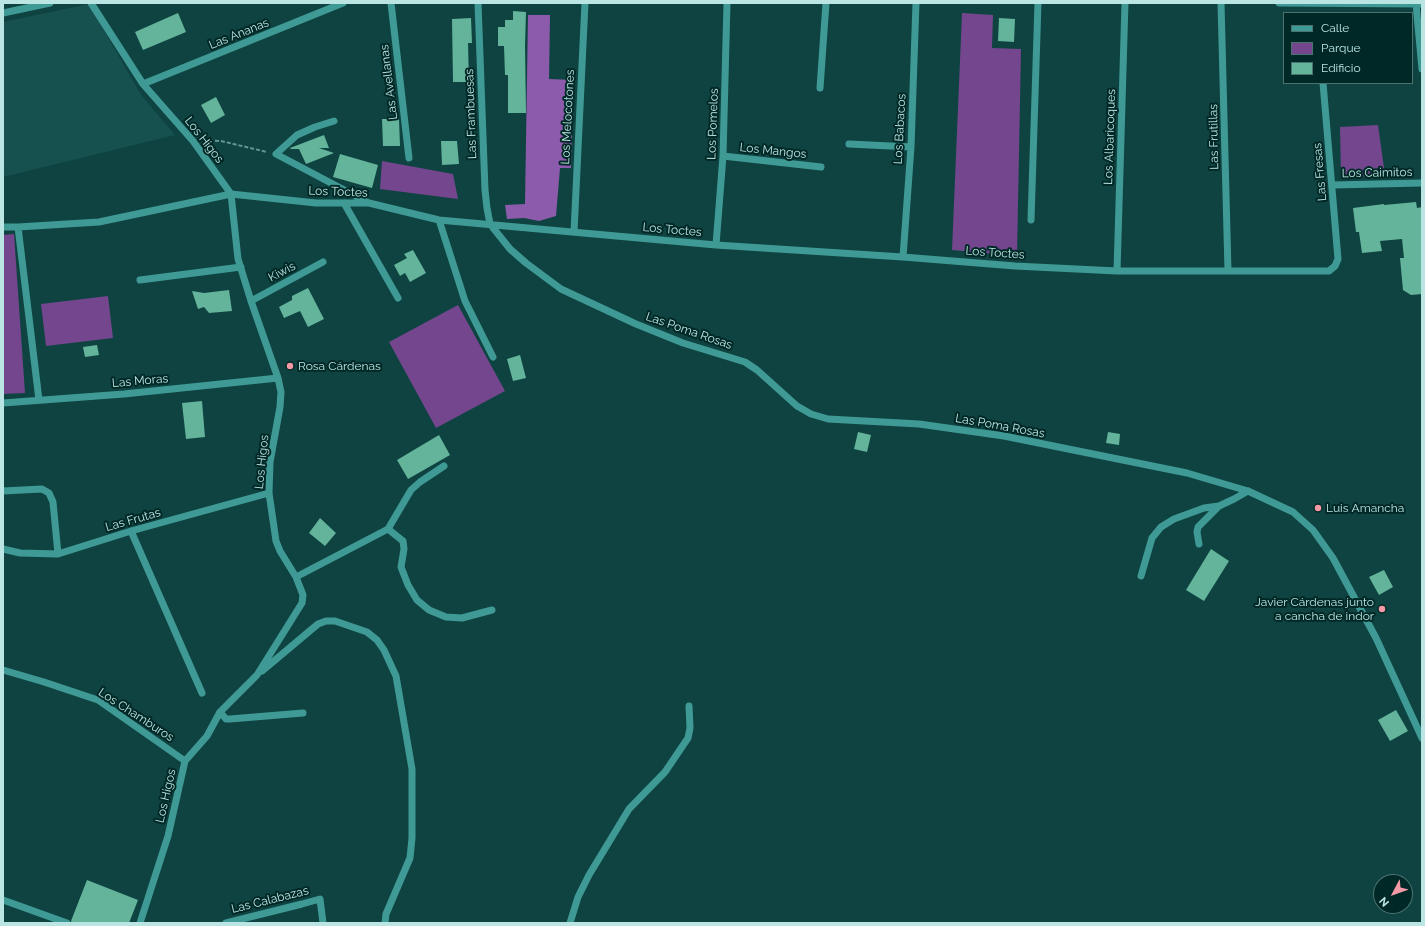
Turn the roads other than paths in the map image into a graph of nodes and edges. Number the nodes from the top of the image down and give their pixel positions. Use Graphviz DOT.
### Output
graph roads {
  1 [pos="50,3"];
  2 [pos="91,3"];
  3 [pos="343,3"];
  4 [pos="391,3"];
  5 [pos="478,3"];
  6 [pos="584,3"];
  7 [pos="727,3"];
  8 [pos="826,3"];
  9 [pos="916,3"];
  10 [pos="1038,3"];
  11 [pos="1125,3"];
  12 [pos="1221,3"];
  13 [pos="1279,3"];
  14 [pos="1316,4"];
  15 [pos="1419,4"];
  16 [pos="1316,12"];
  17 [pos="3,13"];
  18 [pos="1422,69"];
  19 [pos="143,84"];
  20 [pos="1323,84"];
  21 [pos="820,88"];
  22 [pos="334,121"];
  23 [pos="849,144"];
  24 [pos="911,147"];
  25 [pos="723,156"];
  26 [pos="409,158"];
  27 [pos="821,167"];
  28 [pos="1422,183"];
  29 [pos="1332,184"];
  30 [pos="231,194"];
  31 [pos="344,203"];
  32 [pos="369,204"];
  33 [pos="440,220"];
  34 [pos="1031,220"];
  35 [pos="490,224"];
  36 [pos="3,227"];
  37 [pos="18,227"];
  38 [pos="574,232"];
  39 [pos="716,245"];
  40 [pos="903,257"];
  41 [pos="1338,259"];
  42 [pos="323,262"];
  43 [pos="241,267"];
  44 [pos="1117,271"];
  45 [pos="1228,271"];
  46 [pos="140,280"];
  47 [pos="398,298"];
  48 [pos="251,301"];
  49 [pos="493,357"];
  50 [pos="278,378"];
  51 [pos="39,400"];
  52 [pos="3,403"];
  53 [pos="444,466"];
  54 [pos="3,491"];
  55 [pos="1248,491"];
  56 [pos="269,493"];
  57 [pos="1219,506"];
  58 [pos="388,529"];
  59 [pos="131,531"];
  60 [pos="1199,544"];
  61 [pos="3,549"];
  62 [pos="58,554"];
  63 [pos="1141,576"];
  64 [pos="296,577"];
  65 [pos="492,610"];
  66 [pos="3,670"];
  67 [pos="257,675"];
  68 [pos="202,693"];
  69 [pos="689,706"];
  70 [pos="220,712"];
  71 [pos="303,713"];
  72 [pos="1422,738"];
  73 [pos="185,761"];
  74 [pos="3,900"];
  75 [pos="67,923"];
  76 [pos="140,923"];
  77 [pos="226,923"];
  78 [pos="323,923"];
  79 [pos="385,923"];
  80 [pos="570,923"];
  1 -- 17 [label="street"];
  2 -- 19 [label="street, Los Higos"];
  3 -- 19 [label="street, Las Ananas"];
  4 -- 26 [label="street, Las Avellanas"];
  5 -- 35 [label="street, Las Frambuesas"];
  6 -- 38 [label="street, Los Melocotones"];
  7 -- 25 [label="street, Los Pomelos"];
  8 -- 21 [label="street"];
  9 -- 24 [label="street, Los Babacos"];
  10 -- 34 [label="street"];
  11 -- 44 [label="street, Los Albaricoques"];
  12 -- 45 [label="street, Las Frutillas"];
  13 -- 14 [label="street"];
  14 -- 15 [label="street"];
  14 -- 16 [label="street"];
  15 -- 18 [label="street"];
  19 -- 30 [label="street, Los Higos"];
  20 -- 29 [label="street, Las Fresas"];
  22 -- 32 [label="street"];
  23 -- 24 [label="street"];
  24 -- 40 [label="street, Los Babacos"];
  25 -- 27 [label="street, Los Mangos"];
  25 -- 39 [label="street, Los Pomelos"];
  28 -- 29 [label="street, Los Caimitos"];
  29 -- 41 [label="street, Las Fresas"];
  30 -- 31 [label="street, Los Toctes"];
  30 -- 37 [label="street, Los Toctes"];
  30 -- 43 [label="street, Los Higos"];
  31 -- 32 [label="street, Los Toctes"];
  31 -- 47 [label="street"];
  32 -- 33 [label="street, Los Toctes"];
  33 -- 35 [label="street, Los Toctes"];
  33 -- 49 [label="street"];
  35 -- 38 [label="street, Los Toctes"];
  35 -- 55 [label="street, Las Poma Rosas"];
  36 -- 37 [label="street, Los Toctes"];
  37 -- 51 [label="street"];
  38 -- 39 [label="street, Los Toctes"];
  39 -- 40 [label="street, Los Toctes"];
  40 -- 44 [label="street, Los Toctes"];
  41 -- 45 [label="street, Los Toctes"];
  42 -- 48 [label="street, Kiwis"];
  43 -- 46 [label="street"];
  43 -- 48 [label="street, Los Higos"];
  44 -- 45 [label="street, Los Toctes"];
  48 -- 50 [label="street, Los Higos"];
  50 -- 51 [label="street, Las Moras"];
  50 -- 56 [label="street, Los Higos"];
  51 -- 52 [label="street, Las Moras"];
  53 -- 58 [label="street"];
  54 -- 62 [label="street"];
  55 -- 57 [label="street"];
  55 -- 72 [label="street, Las Poma Rosas"];
  56 -- 59 [label="street, Las Frutas"];
  56 -- 64 [label="street, Los Higos"];
  57 -- 60 [label="street"];
  57 -- 63 [label="street"];
  58 -- 64 [label="street"];
  58 -- 65 [label="street"];
  59 -- 62 [label="street, Las Frutas"];
  59 -- 68 [label="street"];
  61 -- 62 [label="street, Las Frutas"];
  64 -- 67 [label="street, Los Higos"];
  66 -- 73 [label="street, Los Chamburos"];
  67 -- 70 [label="street, Los Higos"];
  67 -- 79 [label="street"];
  69 -- 80 [label="street"];
  70 -- 71 [label="street"];
  70 -- 73 [label="street, Los Higos"];
  73 -- 76 [label="street, Los Higos"];
  74 -- 75 [label="street"];
  77 -- 78 [label="street, Las Calabazas"];
}
